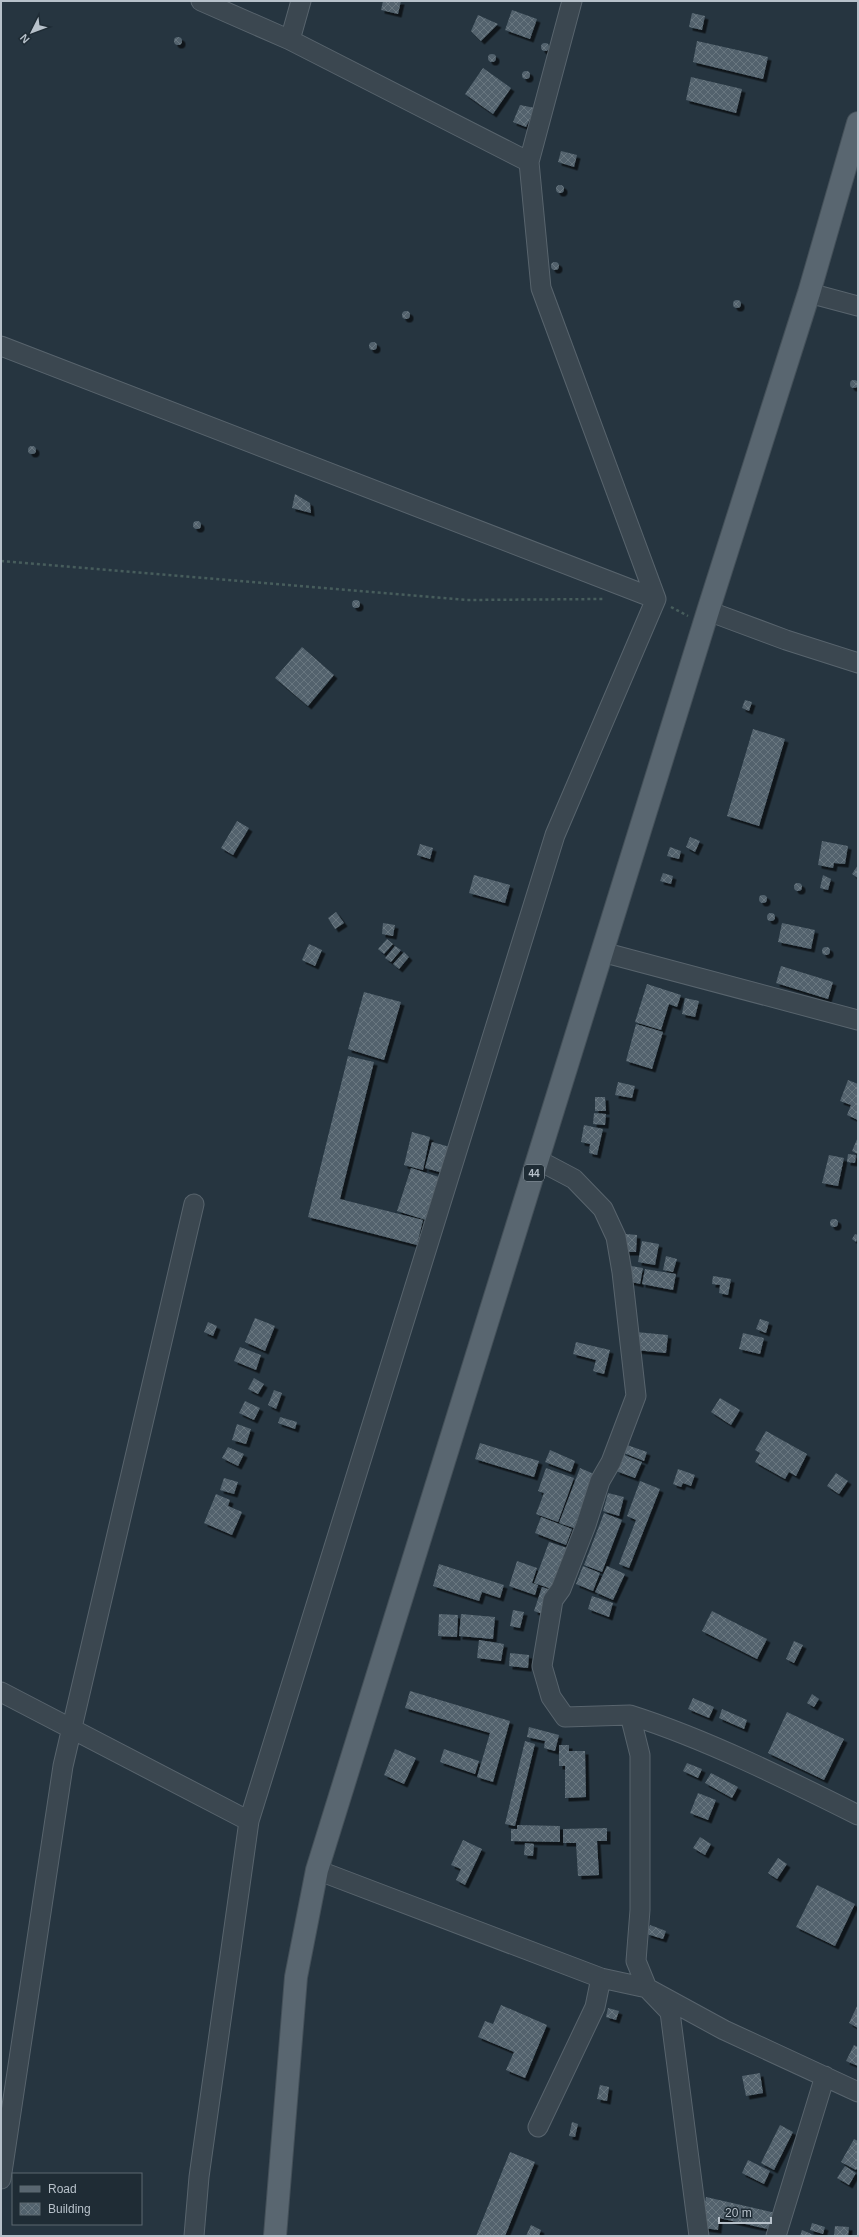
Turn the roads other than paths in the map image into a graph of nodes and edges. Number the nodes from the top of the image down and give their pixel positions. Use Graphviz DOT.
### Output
graph roads {
  1 [pos="201,1"];
  2 [pos="301,1"];
  3 [pos="572,1"];
  4 [pos="290,40"];
  5 [pos="858,123"];
  6 [pos="853,154"];
  7 [pos="529,162"];
  8 [pos="809,294"];
  9 [pos="858,306"];
  10 [pos="1,346"];
  11 [pos="656,599"];
  12 [pos="706,617"];
  13 [pos="858,663"];
  14 [pos="602,952"];
  15 [pos="858,1020"];
  16 [pos="538,1160"];
  17 [pos="194,1204"];
  18 [pos="1,1692"];
  19 [pos="630,1716"];
  20 [pos="72,1728"];
  21 [pos="858,1815"];
  22 [pos="248,1821"];
  23 [pos="317,1870"];
  24 [pos="601,1978"];
  25 [pos="646,1988"];
  26 [pos="825,2076"];
  27 [pos="858,2092"];
  28 [pos="538,2127"];
  29 [pos="1,2179"];
  30 [pos="194,2236"];
  31 [pos="275,2236"];
  32 [pos="699,2236"];
  33 [pos="776,2236"];
  1 -- 4 [label="street"];
  2 -- 4 [label="street"];
  3 -- 7 [label="street"];
  4 -- 7 [label="street"];
  5 -- 6 [label="main road, 44"];
  6 -- 8 [label="main road, 44"];
  7 -- 11 [label="street"];
  8 -- 9 [label="street"];
  8 -- 12 [label="main road, 44"];
  10 -- 11 [label="street"];
  11 -- 22 [label="street"];
  12 -- 13 [label="street"];
  12 -- 14 [label="main road, 44"];
  14 -- 15 [label="street"];
  14 -- 16 [label="main road, 44"];
  16 -- 19 [label="street"];
  16 -- 23 [label="main road, 44"];
  17 -- 20 [label="street"];
  18 -- 20 [label="street"];
  19 -- 21 [label="street"];
  19 -- 25 [label="street"];
  20 -- 22 [label="street"];
  20 -- 29 [label="street"];
  22 -- 30 [label="street"];
  23 -- 24 [label="street"];
  23 -- 31 [label="main road, 44"];
  24 -- 25 [label="street"];
  24 -- 28 [label="street"];
  25 -- 26 [label="street"];
  25 -- 32 [label="street"];
  26 -- 27 [label="street"];
  26 -- 33 [label="street"];
}
